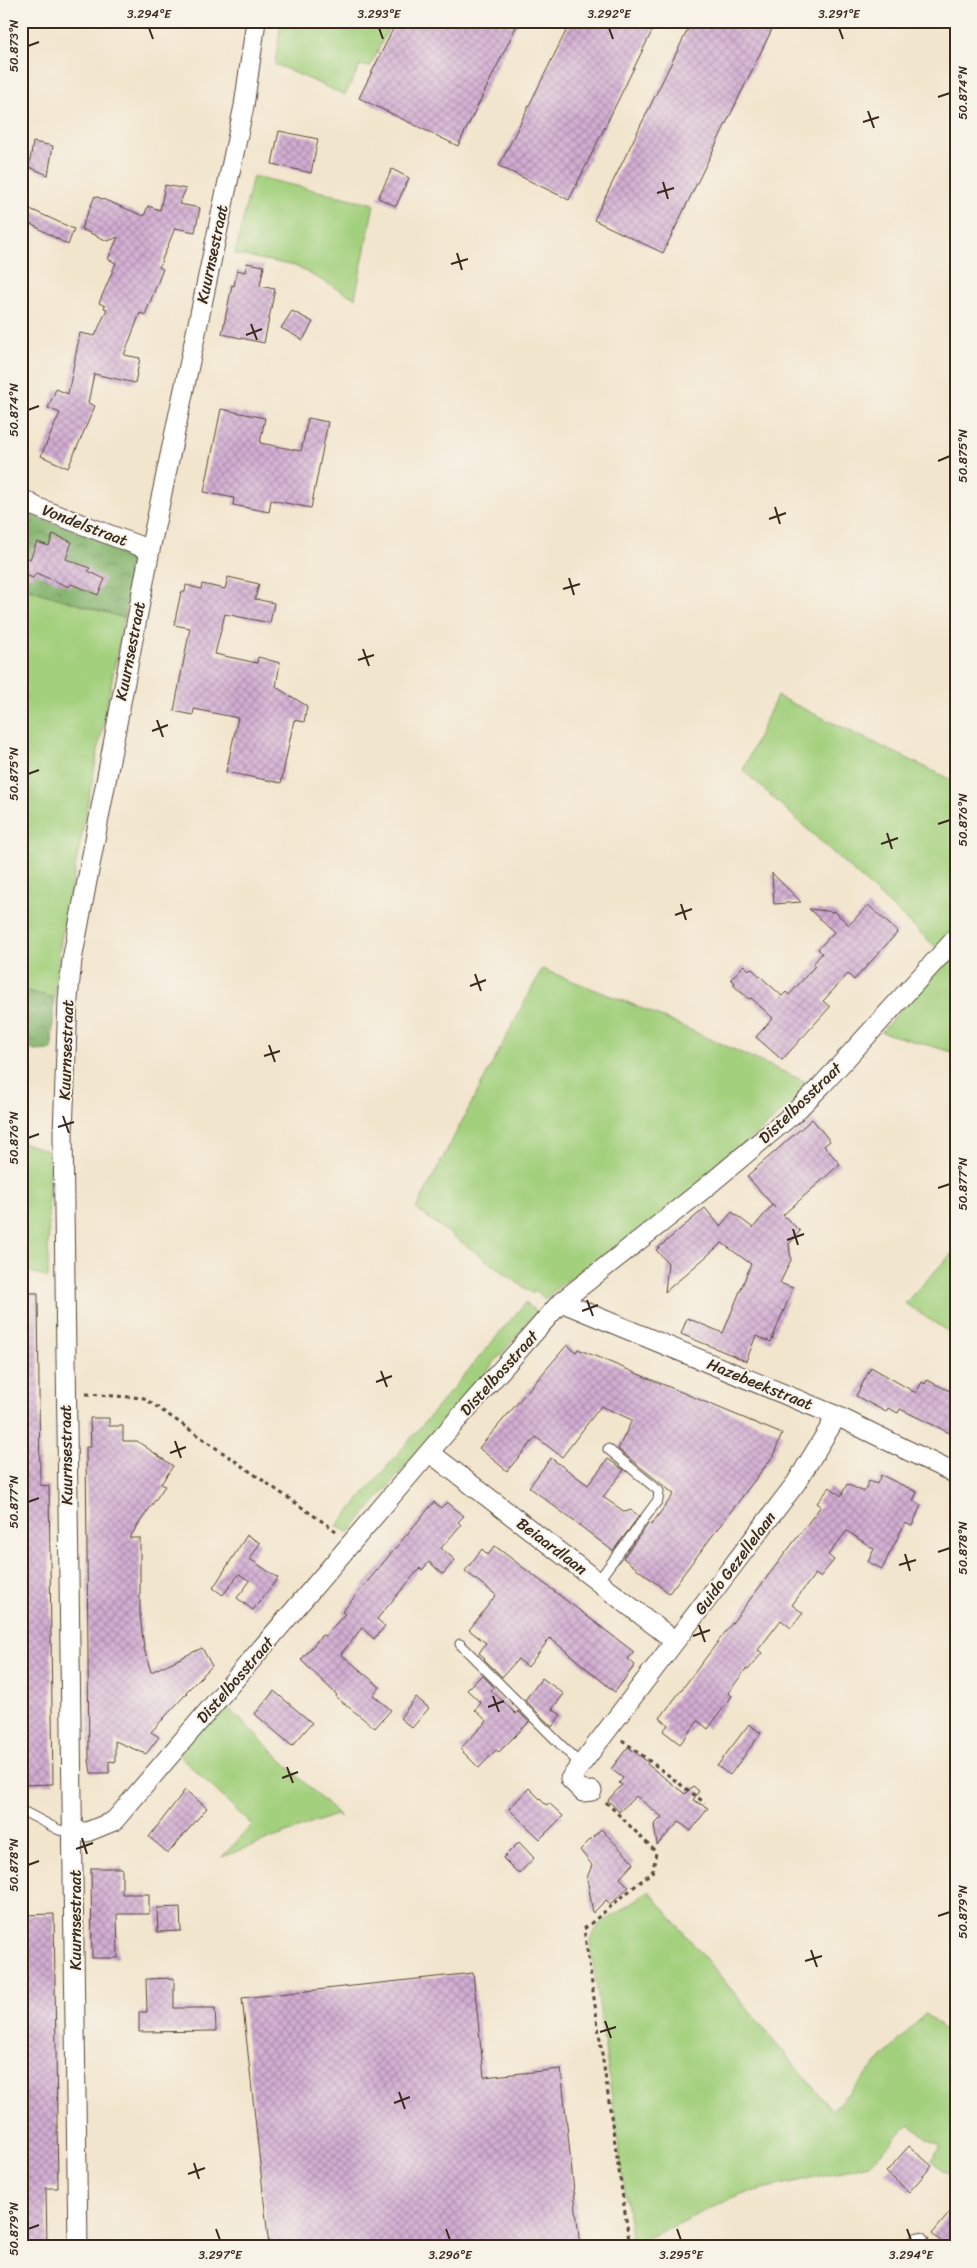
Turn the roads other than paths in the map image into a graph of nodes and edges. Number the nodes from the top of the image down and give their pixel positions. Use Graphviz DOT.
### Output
graph roads {
  1 [pos="256,21"];
  2 [pos="21,498"];
  3 [pos="150,550"];
  4 [pos="956,938"];
  5 [pos="562,1302"];
  6 [pos="837,1416"];
  7 [pos="608,1449"];
  8 [pos="429,1452"];
  9 [pos="956,1474"];
  10 [pos="598,1581"];
  11 [pos="675,1641"];
  12 [pos="460,1644"];
  13 [pos="580,1764"];
  14 [pos="592,1791"];
  15 [pos="21,1810"];
  16 [pos="74,1832"];
  17 [pos="78,2247"];
  1 -- 3 [label="street, Kuurnsestraat"];
  2 -- 3 [label="street, Vondelstraat"];
  3 -- 16 [label="street, Kuurnsestraat"];
  4 -- 5 [label="street, Distelbosstraat"];
  5 -- 6 [label="street, Hazebeekstraat"];
  5 -- 8 [label="street, Distelbosstraat"];
  6 -- 9 [label="street, Hazebeekstraat"];
  6 -- 11 [label="street, Guido Gezellelaan"];
  7 -- 10 [label="lane"];
  8 -- 10 [label="street, Beiaardlaan"];
  8 -- 16 [label="street, Distelbosstraat"];
  10 -- 11 [label="street, Beiaardlaan"];
  11 -- 13 [label="street, Guido Gezellelaan"];
  12 -- 13 [label="lane"];
  13 -- 14 [label="street, Guido Gezellelaan"];
  15 -- 16 [label="lane"];
  16 -- 17 [label="street, Kuurnsestraat"];
}
